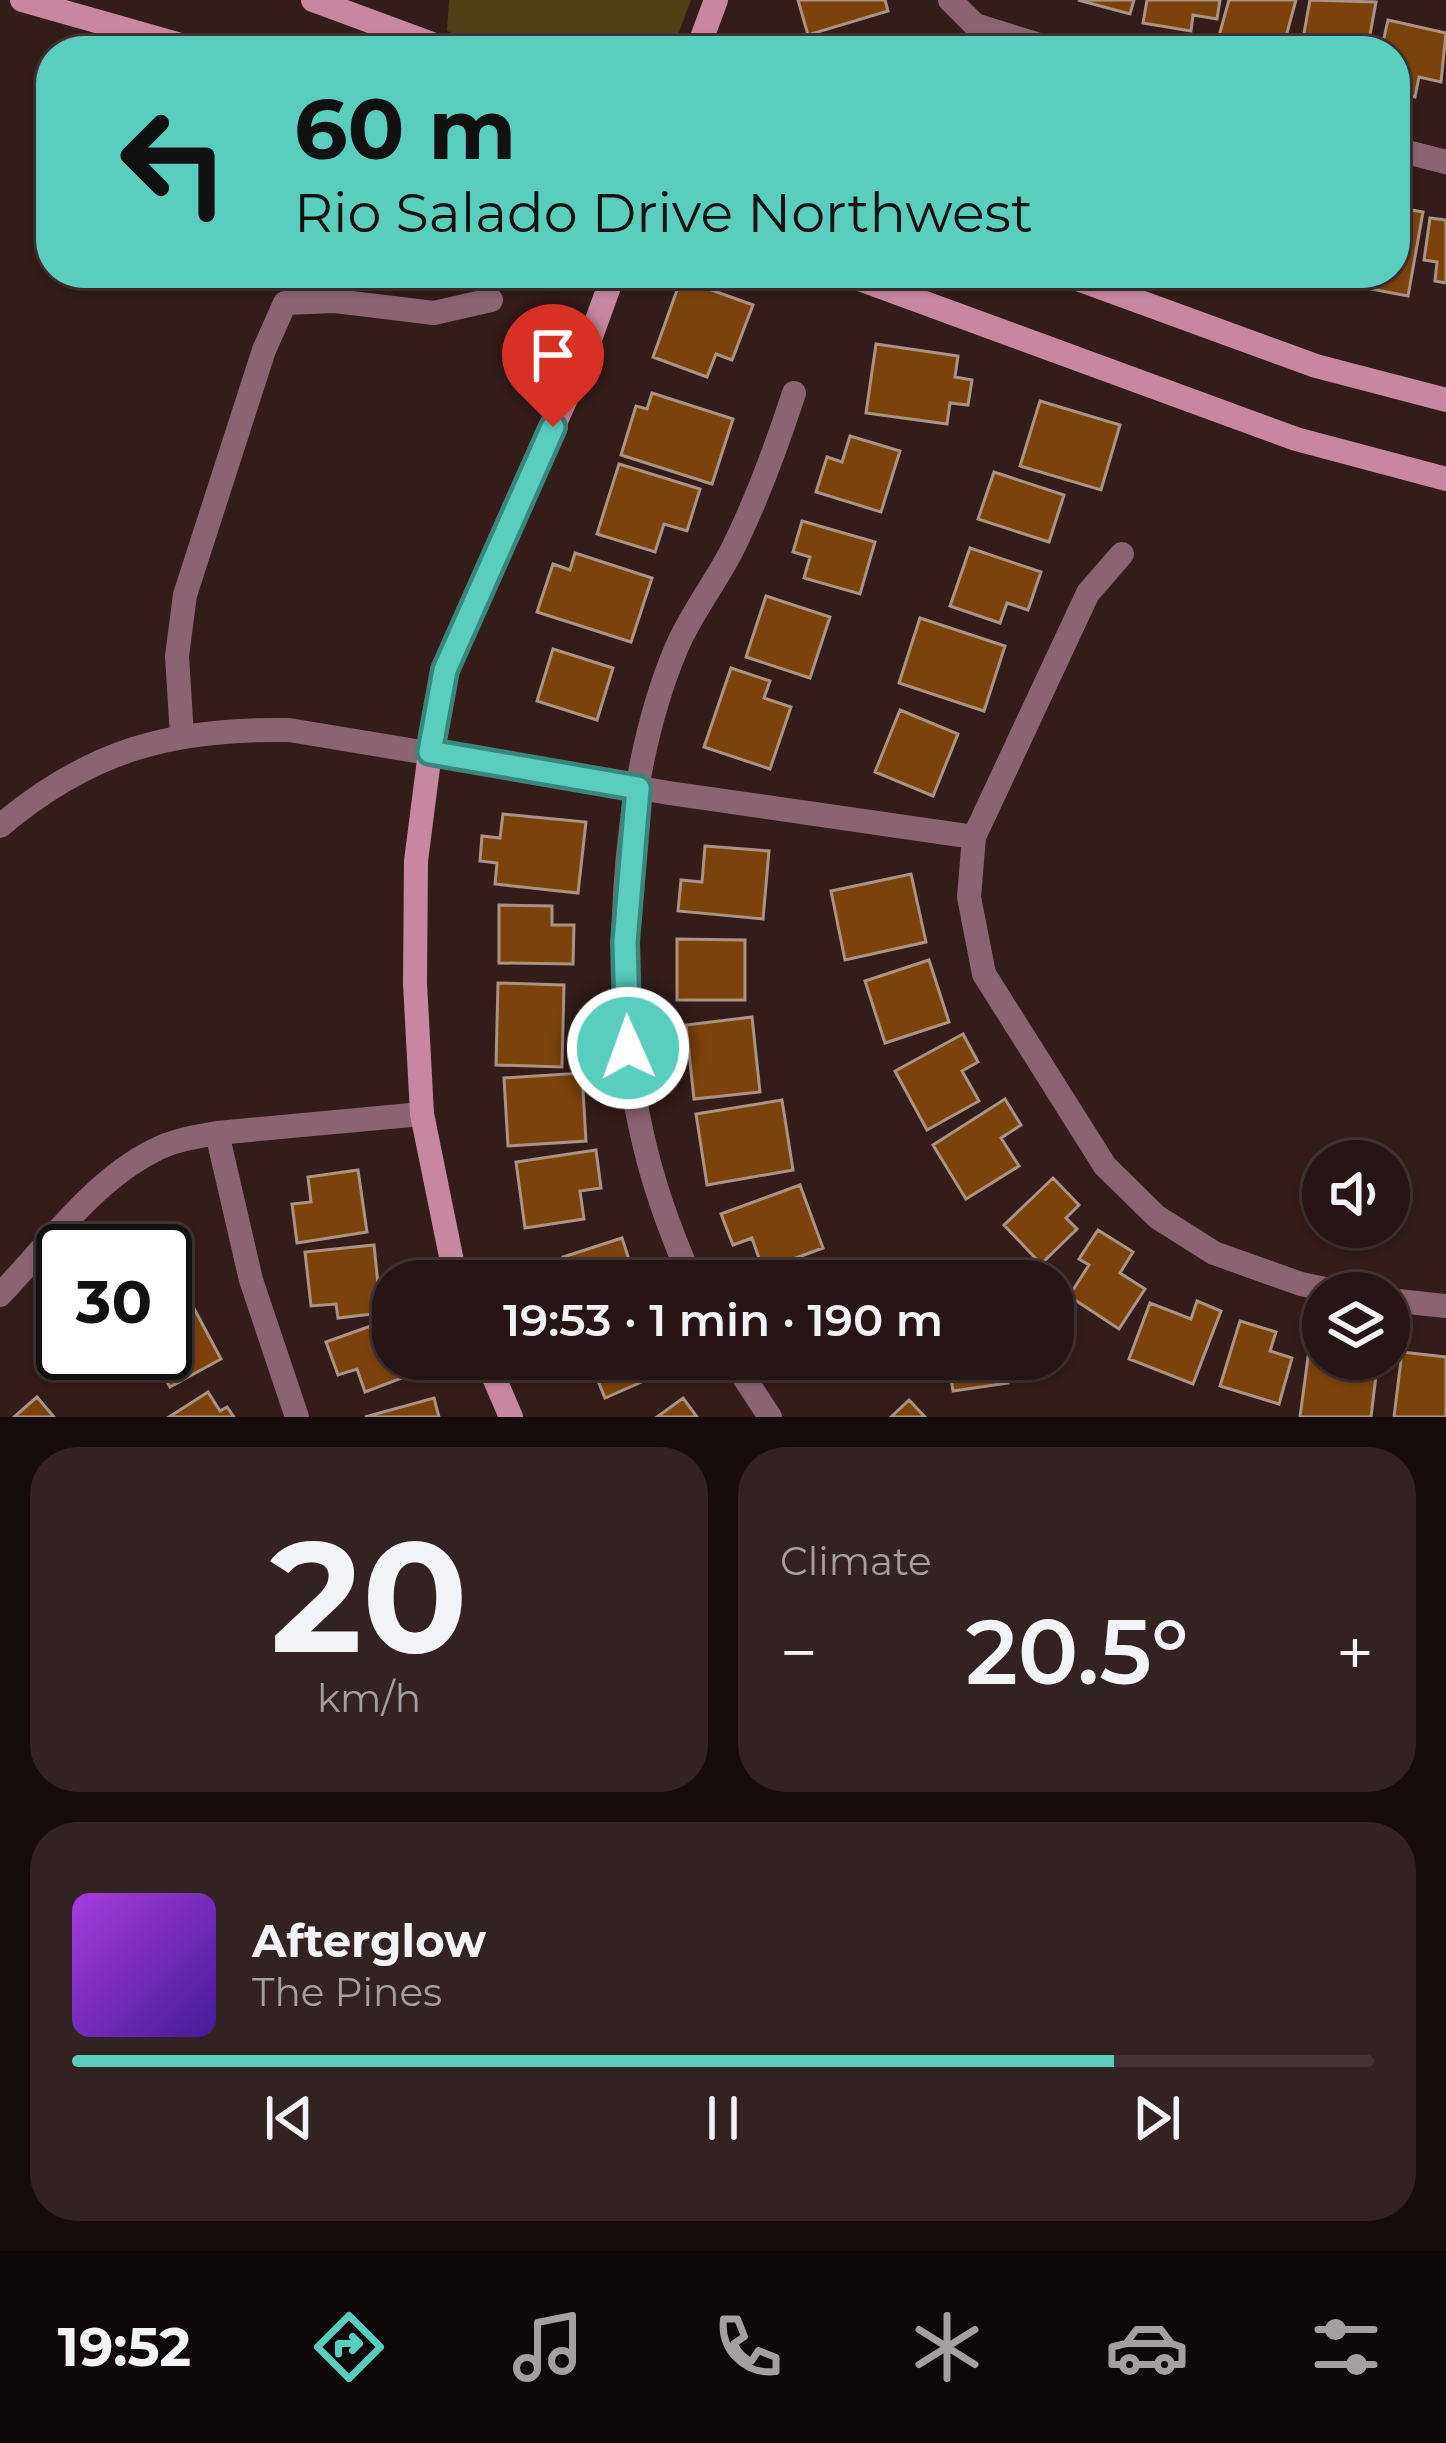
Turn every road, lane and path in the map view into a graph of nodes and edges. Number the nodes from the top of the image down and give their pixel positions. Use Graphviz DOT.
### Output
graph roads {
  1 [pos="22,0"];
  2 [pos="314,0"];
  3 [pos="716,0"];
  4 [pos="950,0"];
  5 [pos="156,36"];
  6 [pos="411,36"];
  7 [pos="703,36"];
  8 [pos="1011,36"];
  9 [pos="1410,153"];
  10 [pos="1446,162"];
  11 [pos="609,288"];
  12 [pos="884,288"];
  13 [pos="1103,288"];
  14 [pos="491,300"];
  15 [pos="794,393"];
  16 [pos="1446,400"];
  17 [pos="1446,479"];
  18 [pos="1122,554"];
  19 [pos="182,736"];
  20 [pos="430,752"];
  21 [pos="638,788"];
  22 [pos="0,826"];
  23 [pos="974,837"];
  24 [pos="422,1114"];
  25 [pos="217,1133"];
  26 [pos="452,1260"];
  27 [pos="683,1260"];
  28 [pos="1302,1284"];
  29 [pos="0,1294"];
  30 [pos="1410,1302"];
  31 [pos="1446,1306"];
  32 [pos="494,1380"];
  33 [pos="746,1380"];
  34 [pos="297,1417"];
  35 [pos="511,1417"];
  36 [pos="770,1417"];
  1 -- 5 [label="main road"];
  2 -- 6 [label="main road"];
  3 -- 7 [label="main road"];
  4 -- 8 [label="street"];
  9 -- 10 [label="street"];
  11 -- 20 [label="main road"];
  12 -- 17 [label="main road"];
  13 -- 16 [label="main road"];
  14 -- 19 [label="street"];
  15 -- 21 [label="street"];
  18 -- 23 [label="street"];
  19 -- 20 [label="street"];
  19 -- 22 [label="street"];
  20 -- 21 [label="street"];
  20 -- 24 [label="main road"];
  21 -- 23 [label="street"];
  21 -- 27 [label="street"];
  23 -- 28 [label="street"];
  24 -- 25 [label="street"];
  24 -- 26 [label="main road"];
  25 -- 29 [label="street"];
  25 -- 34 [label="street"];
  30 -- 31 [label="street"];
  32 -- 35 [label="main road"];
  33 -- 36 [label="street"];
}
